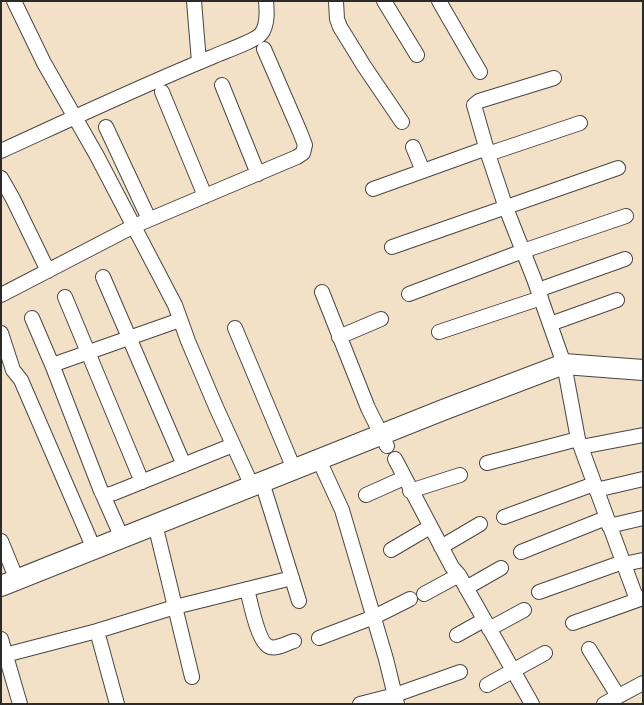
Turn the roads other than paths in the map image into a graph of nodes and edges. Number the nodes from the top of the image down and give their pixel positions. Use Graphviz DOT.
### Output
graph roads {
  1 [pos="14,1"];
  2 [pos="194,1"];
  3 [pos="266,1"];
  4 [pos="384,1"];
  5 [pos="440,1"];
  6 [pos="338,2"];
  7 [pos="264,49"];
  8 [pos="417,55"];
  9 [pos="199,62"];
  10 [pos="480,72"];
  11 [pos="554,78"];
  12 [pos="222,86"];
  13 [pos="162,92"];
  14 [pos="76,117"];
  15 [pos="402,122"];
  16 [pos="580,123"];
  17 [pos="106,126"];
  18 [pos="413,147"];
  19 [pos="1,151"];
  20 [pos="487,151"];
  21 [pos="618,168"];
  22 [pos="424,171"];
  23 [pos="258,174"];
  24 [pos="1,178"];
  25 [pos="373,189"];
  26 [pos="206,196"];
  27 [pos="506,208"];
  28 [pos="626,216"];
  29 [pos="149,219"];
  30 [pos="134,226"];
  31 [pos="392,247"];
  32 [pos="523,251"];
  33 [pos="625,259"];
  34 [pos="48,270"];
  35 [pos="103,277"];
  36 [pos="2,291"];
  37 [pos="322,292"];
  38 [pos="408,294"];
  39 [pos="539,294"];
  40 [pos="65,297"];
  41 [pos="617,300"];
  42 [pos="32,318"];
  43 [pos="381,319"];
  44 [pos="180,320"];
  45 [pos="550,324"];
  46 [pos="235,328"];
  47 [pos="439,332"];
  48 [pos="1,333"];
  49 [pos="339,337"];
  50 [pos="129,338"];
  51 [pos="88,352"];
  52 [pos="564,364"];
  53 [pos="53,367"];
  54 [pos="643,370"];
  55 [pos="7,373"];
  56 [pos="643,435"];
  57 [pos="384,440"];
  58 [pos="580,443"];
  59 [pos="233,445"];
  60 [pos="395,459"];
  61 [pos="318,460"];
  62 [pos="487,464"];
  63 [pos="184,465"];
  64 [pos="294,469"];
  65 [pos="460,475"];
  66 [pos="404,478"];
  67 [pos="643,479"];
  68 [pos="142,482"];
  69 [pos="257,484"];
  70 [pos="595,487"];
  71 [pos="410,491"];
  72 [pos="104,494"];
  73 [pos="366,495"];
  74 [pos="504,517"];
  75 [pos="643,518"];
  76 [pos="608,522"];
  77 [pos="155,524"];
  78 [pos="480,524"];
  79 [pos="430,527"];
  80 [pos="122,538"];
  81 [pos="1,541"];
  82 [pos="441,547"];
  83 [pos="94,549"];
  84 [pos="391,550"];
  85 [pos="521,552"];
  86 [pos="643,560"];
  87 [pos="623,563"];
  88 [pos="501,568"];
  89 [pos="459,575"];
  90 [pos="292,578"];
  91 [pos="9,583"];
  92 [pos="466,588"];
  93 [pos="247,589"];
  94 [pos="539,592"];
  95 [pos="424,594"];
  96 [pos="410,599"];
  97 [pos="640,599"];
  98 [pos="299,601"];
  99 [pos="175,606"];
  100 [pos="524,610"];
  101 [pos="374,617"];
  102 [pos="573,623"];
  103 [pos="487,624"];
  104 [pos="97,631"];
  105 [pos="457,635"];
  106 [pos="319,638"];
  107 [pos="1,639"];
  108 [pos="294,641"];
  109 [pos="589,649"];
  110 [pos="545,653"];
  111 [pos="5,655"];
  112 [pos="513,670"];
  113 [pos="460,672"];
  114 [pos="192,677"];
  115 [pos="643,683"];
  116 [pos="486,685"];
  117 [pos="618,696"];
  118 [pos="396,700"];
  119 [pos="20,704"];
  120 [pos="117,704"];
  121 [pos="360,704"];
  122 [pos="532,704"];
  123 [pos="604,704"];
  1 -- 14 [label="street"];
  2 -- 9 [label="street"];
  3 -- 9 [label="street"];
  4 -- 8 [label="street"];
  5 -- 10 [label="street"];
  6 -- 15 [label="street"];
  7 -- 23 [label="street"];
  9 -- 14 [label="street"];
  11 -- 20 [label="street"];
  12 -- 23 [label="street"];
  13 -- 26 [label="street"];
  14 -- 19 [label="street"];
  14 -- 30 [label="street"];
  16 -- 20 [label="street"];
  17 -- 29 [label="street"];
  18 -- 22 [label="street"];
  20 -- 22 [label="street"];
  20 -- 27 [label="street"];
  21 -- 27 [label="street"];
  22 -- 25 [label="street"];
  23 -- 26 [label="street"];
  24 -- 34 [label="street"];
  26 -- 29 [label="street"];
  27 -- 31 [label="street"];
  27 -- 32 [label="street"];
  28 -- 32 [label="street"];
  29 -- 30 [label="street"];
  30 -- 34 [label="street"];
  30 -- 44 [label="street"];
  32 -- 38 [label="street"];
  32 -- 39 [label="street"];
  33 -- 39 [label="street"];
  34 -- 36 [label="street"];
  35 -- 50 [label="street"];
  37 -- 49 [label="street"];
  39 -- 45 [label="street"];
  39 -- 47 [label="street"];
  40 -- 51 [label="street"];
  41 -- 45 [label="street"];
  42 -- 53 [label="street"];
  43 -- 49 [label="street"];
  44 -- 50 [label="street"];
  44 -- 59 [label="street"];
  45 -- 52 [label="street"];
  46 -- 64 [label="street"];
  48 -- 55 [label="street"];
  49 -- 57 [label="street"];
  50 -- 51 [label="street"];
  50 -- 63 [label="street"];
  51 -- 53 [label="street"];
  51 -- 68 [label="street"];
  52 -- 54 [label="street"];
  52 -- 57 [label="street"];
  52 -- 58 [label="street"];
  53 -- 72 [label="street"];
  55 -- 83 [label="street"];
  56 -- 58 [label="street"];
  57 -- 61 [label="street"];
  58 -- 62 [label="street"];
  58 -- 70 [label="street"];
  59 -- 63 [label="street"];
  59 -- 69 [label="street"];
  60 -- 66 [label="street"];
  61 -- 64 [label="street"];
  61 -- 101 [label="street"];
  63 -- 68 [label="street"];
  64 -- 69 [label="street"];
  65 -- 71 [label="street"];
  66 -- 71 [label="street"];
  66 -- 73 [label="street"];
  67 -- 70 [label="street"];
  68 -- 72 [label="street"];
  69 -- 77 [label="street"];
  69 -- 90 [label="street"];
  70 -- 74 [label="street"];
  70 -- 76 [label="street"];
  71 -- 79 [label="street"];
  72 -- 80 [label="street"];
  75 -- 76 [label="street"];
  76 -- 85 [label="street"];
  76 -- 87 [label="street"];
  77 -- 80 [label="street"];
  77 -- 99 [label="street"];
  78 -- 82 [label="street"];
  79 -- 82 [label="street"];
  79 -- 84 [label="street"];
  80 -- 83 [label="street"];
  81 -- 91 [label="street"];
  82 -- 89 [label="street"];
  83 -- 91 [label="street"];
  86 -- 87 [label="street"];
  87 -- 94 [label="street"];
  87 -- 97 [label="street"];
  88 -- 92 [label="street"];
  89 -- 92 [label="street"];
  89 -- 95 [label="street"];
  90 -- 93 [label="street"];
  90 -- 98 [label="street"];
  92 -- 103 [label="street"];
  93 -- 99 [label="street"];
  93 -- 108 [label="street"];
  96 -- 101 [label="street"];
  97 -- 102 [label="street"];
  99 -- 104 [label="street"];
  99 -- 114 [label="street"];
  100 -- 103 [label="street"];
  101 -- 106 [label="street"];
  101 -- 118 [label="street"];
  103 -- 105 [label="street"];
  103 -- 112 [label="street"];
  104 -- 111 [label="street"];
  104 -- 120 [label="street"];
  107 -- 111 [label="street"];
  109 -- 117 [label="street"];
  110 -- 112 [label="street"];
  111 -- 119 [label="street"];
  112 -- 116 [label="street"];
  112 -- 122 [label="street"];
  113 -- 118 [label="street"];
  115 -- 117 [label="street"];
  117 -- 123 [label="street"];
  118 -- 121 [label="street"];
}
